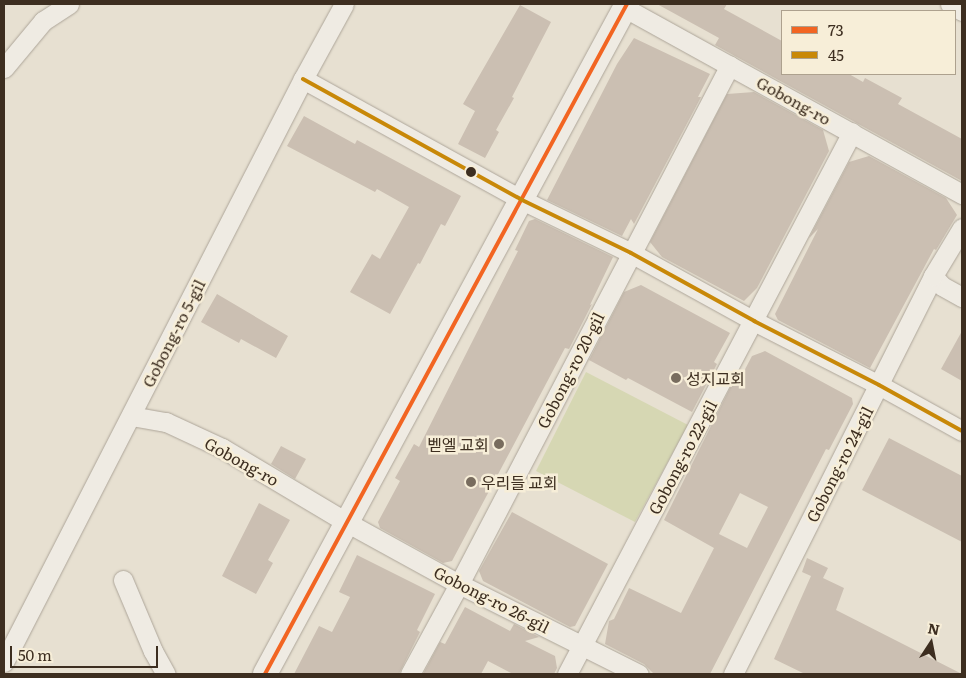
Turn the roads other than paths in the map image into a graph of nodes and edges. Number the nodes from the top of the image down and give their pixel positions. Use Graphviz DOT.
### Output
graph roads {
  1 [pos="69,4"];
  2 [pos="344,4"];
  3 [pos="950,4"];
  4 [pos="626,6"];
  5 [pos="962,11"];
  6 [pos="730,65"];
  7 [pos="4,68"];
  8 [pos="303,78"];
  9 [pos="852,132"];
  10 [pos="962,194"];
  11 [pos="520,199"];
  12 [pos="962,228"];
  13 [pos="632,253"];
  14 [pos="933,276"];
  15 [pos="962,297"];
  16 [pos="754,321"];
  17 [pos="879,385"];
  18 [pos="131,416"];
  19 [pos="962,431"];
  20 [pos="346,522"];
  21 [pos="123,580"];
  22 [pos="459,584"];
  23 [pos="582,644"];
  24 [pos="4,662"];
  25 [pos="166,674"];
  26 [pos="266,674"];
  27 [pos="410,674"];
  28 [pos="567,674"];
  29 [pos="639,674"];
  30 [pos="733,674"];
  1 -- 7 [label="street"];
  2 -- 8 [label="street, Gobong-ro 5-gil"];
  3 -- 5 [label="street"];
  4 -- 6 [label="street, Gobong-ro"];
  4 -- 11 [label="street, Gobong-ro"];
  6 -- 9 [label="street, Gobong-ro"];
  6 -- 13 [label="street, Gobong-ro 20-gil"];
  8 -- 11 [label="street"];
  8 -- 18 [label="street, Gobong-ro 5-gil"];
  9 -- 10 [label="street, Gobong-ro"];
  9 -- 16 [label="street, Gobong-ro 22-gil"];
  11 -- 13 [label="street"];
  11 -- 20 [label="street, Gobong-ro"];
  12 -- 14 [label="street, Gobong-ro 24-gil"];
  13 -- 16 [label="street"];
  13 -- 22 [label="street, Gobong-ro 20-gil"];
  14 -- 15 [label="street"];
  14 -- 17 [label="street, Gobong-ro 24-gil"];
  16 -- 17 [label="street"];
  16 -- 23 [label="street, Gobong-ro 22-gil"];
  17 -- 19 [label="street"];
  17 -- 30 [label="street, Gobong-ro 24-gil"];
  18 -- 20 [label="street, Gobong-ro"];
  18 -- 24 [label="street, Gobong-ro 5-gil"];
  20 -- 22 [label="street, Gobong-ro 26-gil"];
  20 -- 26 [label="street, Gobong-ro"];
  21 -- 25 [label="street"];
  22 -- 23 [label="street, Gobong-ro 26-gil"];
  22 -- 27 [label="street, Gobong-ro 20-gil"];
  23 -- 28 [label="street, Gobong-ro 22-gil"];
  23 -- 29 [label="street, Gobong-ro 26-gil"];
}
